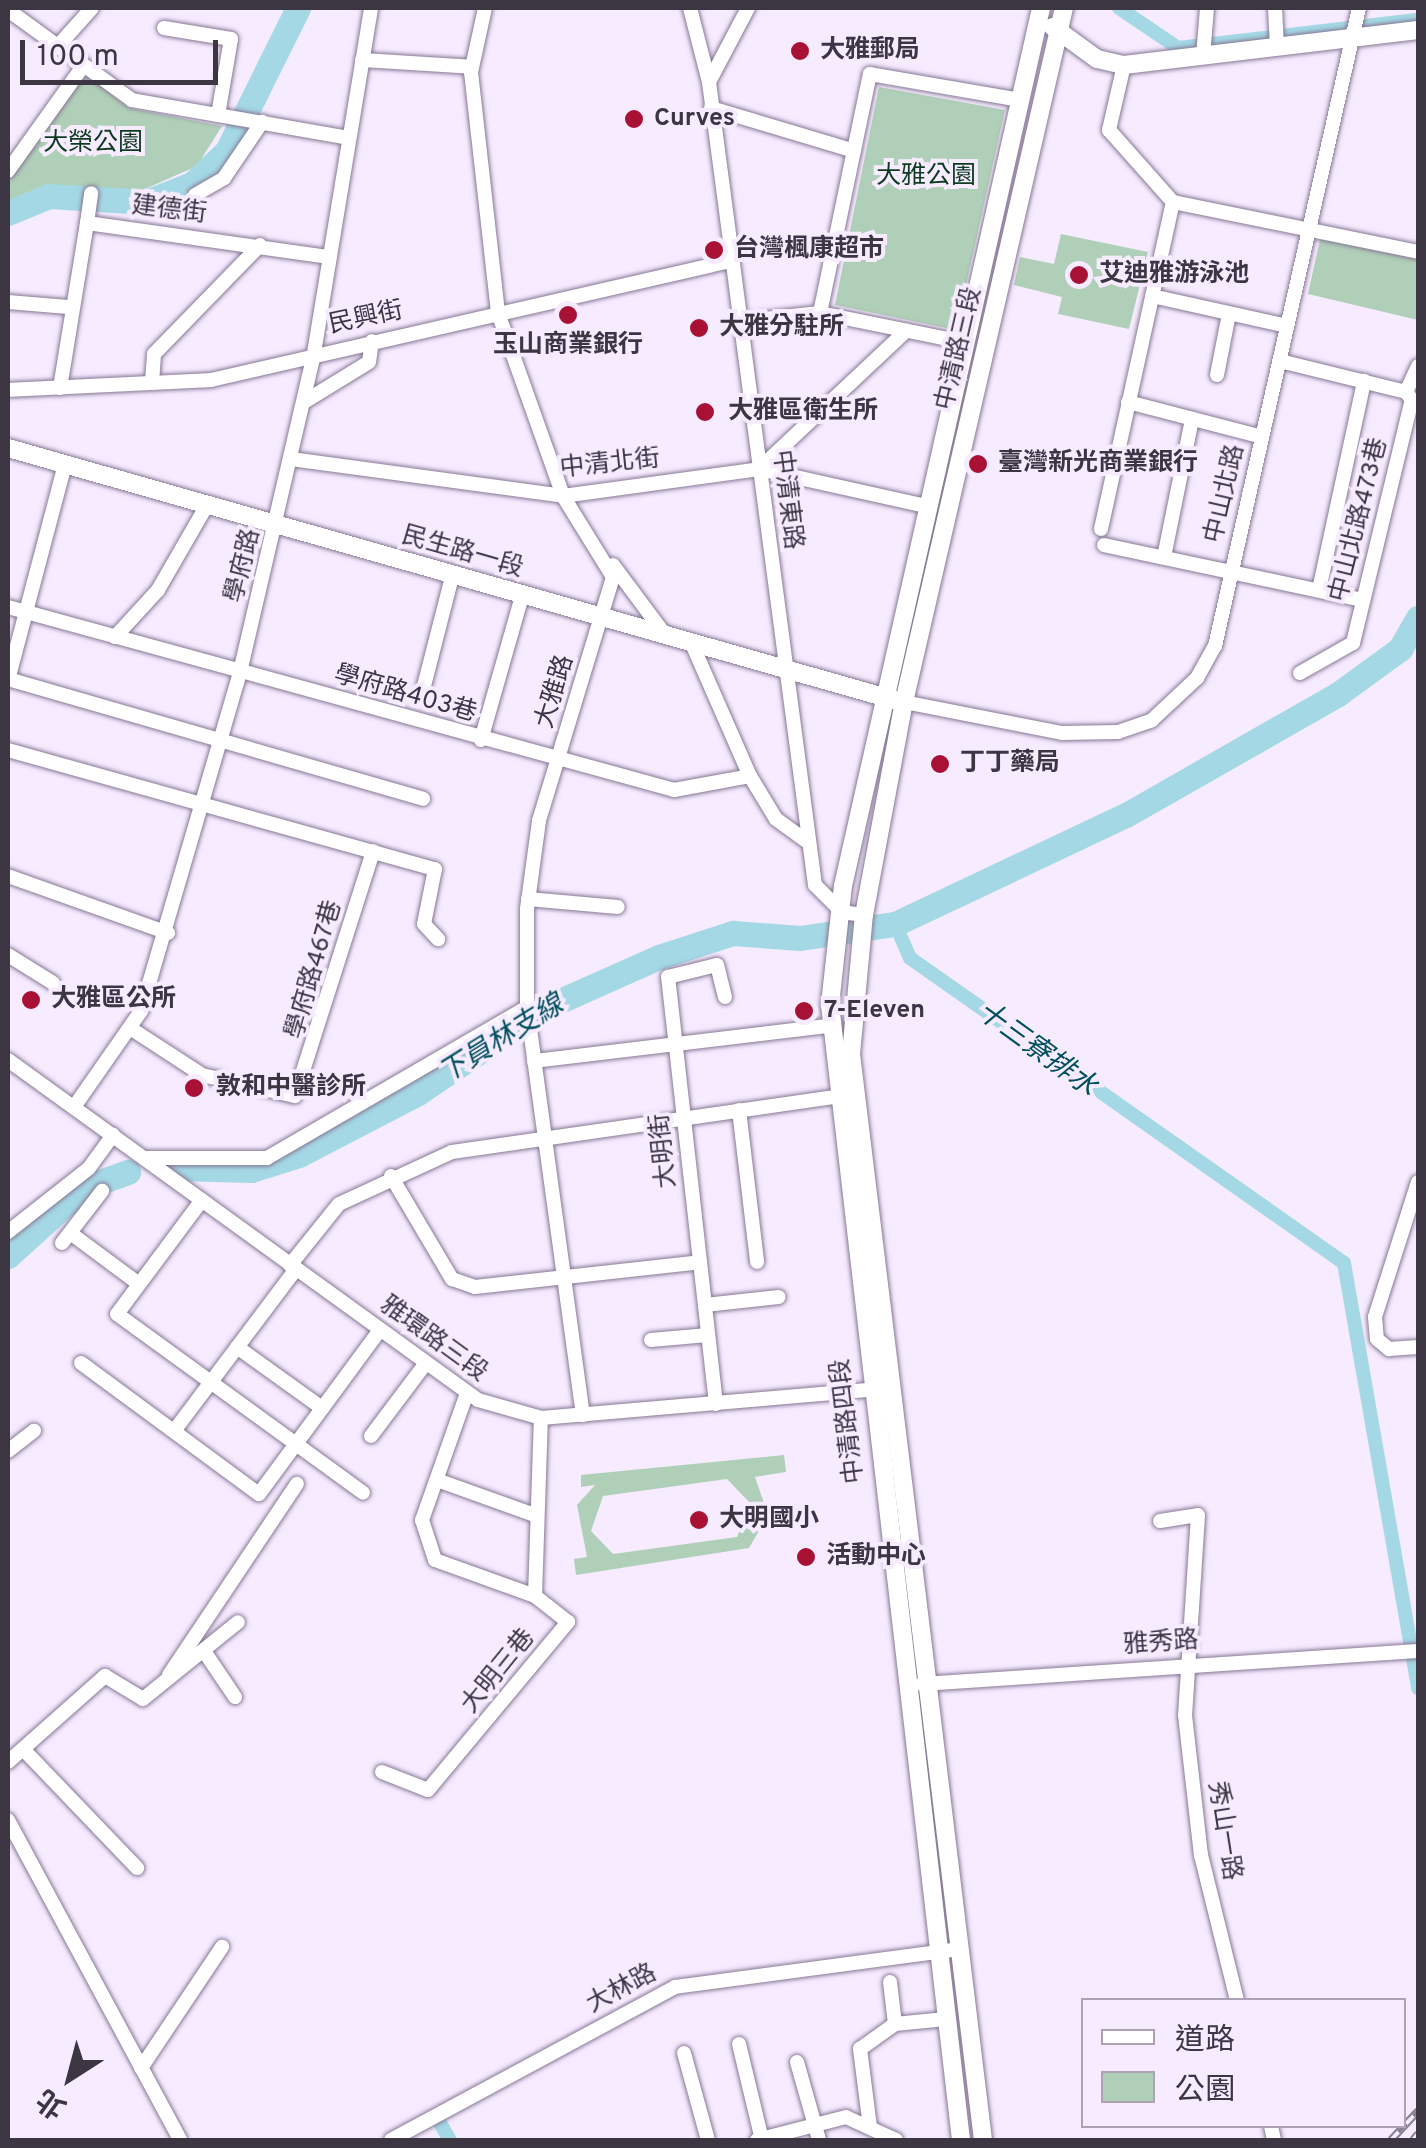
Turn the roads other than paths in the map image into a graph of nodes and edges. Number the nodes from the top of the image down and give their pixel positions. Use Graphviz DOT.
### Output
graph roads {
  1 [pos="92,8"];
  2 [pos="372,8"];
  3 [pos="485,8"];
  4 [pos="690,8"];
  5 [pos="748,8"];
  6 [pos="1042,8"];
  7 [pos="1064,8"];
  8 [pos="1207,8"];
  9 [pos="1275,8"];
  10 [pos="8,9"];
  11 [pos="1354,26"];
  12 [pos="164,28"];
  13 [pos="1418,30"];
  14 [pos="1058,35"];
  15 [pos="58,46"];
  16 [pos="1276,47"];
  17 [pos="1204,56"];
  18 [pos="362,60"];
  19 [pos="84,65"];
  20 [pos="1124,65"];
  21 [pos="472,67"];
  22 [pos="710,82"];
  23 [pos="1021,100"];
  24 [pos="711,108"];
  25 [pos="221,116"];
  26 [pos="259,122"];
  27 [pos="349,138"];
  28 [pos="854,151"];
  29 [pos="8,171"];
  30 [pos="90,194"];
  31 [pos="195,195"];
  32 [pos="1173,202"];
  33 [pos="87,223"];
  34 [pos="1309,227"];
  35 [pos="260,246"];
  36 [pos="1418,252"];
  37 [pos="330,256"];
  38 [pos="730,261"];
  39 [pos="1152,296"];
  40 [pos="8,302"];
  41 [pos="68,307"];
  42 [pos="498,313"];
  43 [pos="820,313"];
  44 [pos="1229,314"];
  45 [pos="738,322"];
  46 [pos="1287,326"];
  47 [pos="906,330"];
  48 [pos="372,340"];
  49 [pos="967,343"];
  50 [pos="314,353"];
  51 [pos="1280,361"];
  52 [pos="1418,366"];
  53 [pos="1217,376"];
  54 [pos="1364,382"];
  55 [pos="152,383"];
  56 [pos="60,388"];
  57 [pos="8,390"];
  58 [pos="1406,392"];
  59 [pos="304,402"];
  60 [pos="1128,402"];
  61 [pos="1192,419"];
  62 [pos="1262,437"];
  63 [pos="8,448"];
  64 [pos="291,459"];
  65 [pos="65,464"];
  66 [pos="759,469"];
  67 [pos="563,496"];
  68 [pos="207,504"];
  69 [pos="930,507"];
  70 [pos="277,528"];
  71 [pos="1102,530"];
  72 [pos="1104,546"];
  73 [pos="1164,557"];
  74 [pos="610,562"];
  75 [pos="1232,570"];
  76 [pos="452,577"];
  77 [pos="1318,590"];
  78 [pos="522,596"];
  79 [pos="1363,600"];
  80 [pos="8,607"];
  81 [pos="25,612"];
  82 [pos="603,619"];
  83 [pos="666,636"];
  84 [pos="115,637"];
  85 [pos="692,644"];
  86 [pos="786,671"];
  87 [pos="240,672"];
  88 [pos="1300,673"];
  89 [pos="8,679"];
  90 [pos="424,686"];
  91 [pos="896,700"];
  92 [pos="481,740"];
  93 [pos="221,742"];
  94 [pos="8,750"];
  95 [pos="558,762"];
  96 [pos="750,776"];
  97 [pos="423,799"];
  98 [pos="204,802"];
  99 [pos="808,842"];
  100 [pos="372,851"];
  101 [pos="8,876"];
  102 [pos="528,900"];
  103 [pos="618,907"];
  104 [pos="842,916"];
  105 [pos="863,927"];
  106 [pos="168,934"];
  107 [pos="438,939"];
  108 [pos="8,955"];
  109 [pos="54,983"];
  110 [pos="725,997"];
  111 [pos="527,1007"];
  112 [pos="830,1026"];
  113 [pos="130,1028"];
  114 [pos="676,1050"];
  115 [pos="534,1060"];
  116 [pos="9,1064"];
  117 [pos="836,1098"];
  118 [pos="74,1108"];
  119 [pos="739,1110"];
  120 [pos="684,1117"];
  121 [pos="544,1132"];
  122 [pos="112,1135"];
  123 [pos="144,1158"];
  124 [pos="391,1176"];
  125 [pos="1418,1182"];
  126 [pos="102,1191"];
  127 [pos="202,1200"];
  128 [pos="8,1232"];
  129 [pos="700,1262"];
  130 [pos="757,1262"];
  131 [pos="293,1267"];
  132 [pos="564,1276"];
  133 [pos="140,1284"];
  134 [pos="779,1297"];
  135 [pos="705,1305"];
  136 [pos="380,1330"];
  137 [pos="708,1335"];
  138 [pos="651,1340"];
  139 [pos="237,1347"];
  140 [pos="1418,1347"];
  141 [pos="82,1363"];
  142 [pos="426,1363"];
  143 [pos="210,1382"];
  144 [pos="880,1389"];
  145 [pos="467,1393"];
  146 [pos="716,1404"];
  147 [pos="322,1408"];
  148 [pos="583,1415"];
  149 [pos="541,1418"];
  150 [pos="34,1430"];
  151 [pos="174,1431"];
  152 [pos="372,1436"];
  153 [pos="296,1444"];
  154 [pos="8,1451"];
  155 [pos="437,1480"];
  156 [pos="296,1484"];
  157 [pos="363,1494"];
  158 [pos="536,1515"];
  159 [pos="1160,1521"];
  160 [pos="535,1596"];
  161 [pos="238,1622"];
  162 [pos="1418,1651"];
  163 [pos="206,1654"];
  164 [pos="1186,1665"];
  165 [pos="166,1679"];
  166 [pos="906,1684"];
  167 [pos="926,1684"];
  168 [pos="236,1697"];
  169 [pos="23,1748"];
  170 [pos="8,1762"];
  171 [pos="382,1772"];
  172 [pos="8,1820"];
  173 [pos="136,1868"];
  174 [pos="222,1947"];
  175 [pos="959,1949"];
  176 [pos="938,1952"];
  177 [pos="890,1982"];
  178 [pos="1237,1998"];
  179 [pos="946,2019"];
  180 [pos="894,2024"];
  181 [pos="739,2044"];
  182 [pos="684,2053"];
  183 [pos="798,2062"];
  184 [pos="141,2068"];
  185 [pos="870,2127"];
  186 [pos="817,2133"];
  187 [pos="180,2140"];
  188 [pos="391,2140"];
  189 [pos="708,2140"];
  190 [pos="761,2140"];
  191 [pos="896,2140"];
  192 [pos="948,2140"];
  193 [pos="961,2140"];
  194 [pos="984,2140"];
  1 -- 15 [label="street"];
  2 -- 18 [label="street, 學府路"];
  3 -- 21 [label="street"];
  4 -- 22 [label="street"];
  5 -- 22 [label="street, 中清東路"];
  6 -- 14 [label="main road"];
  6 -- 23 [label="main road, 中清路三段"];
  7 -- 14 [label="main road, 中清路三段"];
  8 -- 17 [label="street"];
  9 -- 16 [label="street"];
  10 -- 15 [label="street"];
  11 -- 13 [label="main road"];
  11 -- 16 [label="main road"];
  11 -- 34 [label="street, 中山北路"];
  12 -- 25 [label="street"];
  14 -- 20 [label="main road"];
  14 -- 91 [label="main road, 中清路三段"];
  15 -- 19 [label="street"];
  16 -- 17 [label="main road"];
  17 -- 20 [label="main road"];
  18 -- 21 [label="street"];
  18 -- 27 [label="street, 學府路"];
  19 -- 25 [label="street"];
  19 -- 29 [label="street"];
  20 -- 32 [label="street"];
  21 -- 42 [label="street"];
  22 -- 24 [label="street, 中清東路"];
  23 -- 28 [label="street"];
  23 -- 49 [label="main road, 中清路三段"];
  24 -- 28 [label="street"];
  24 -- 38 [label="street, 中清東路"];
  25 -- 26 [label="street"];
  26 -- 27 [label="street"];
  26 -- 31 [label="street"];
  27 -- 37 [label="street, 學府路"];
  28 -- 43 [label="street"];
  30 -- 33 [label="street"];
  32 -- 34 [label="street"];
  32 -- 39 [label="street"];
  33 -- 35 [label="street, 建德街"];
  33 -- 41 [label="street"];
  34 -- 36 [label="street"];
  34 -- 46 [label="street, 中山北路"];
  35 -- 37 [label="street, 建德街"];
  35 -- 55 [label="street"];
  37 -- 50 [label="street, 學府路"];
  38 -- 42 [label="street, 民興街"];
  38 -- 45 [label="street, 中清東路"];
  39 -- 44 [label="street"];
  39 -- 60 [label="street"];
  40 -- 41 [label="street"];
  41 -- 56 [label="street"];
  42 -- 48 [label="street, 民興街"];
  42 -- 67 [label="street"];
  43 -- 45 [label="street"];
  43 -- 47 [label="street"];
  44 -- 46 [label="street"];
  44 -- 53 [label="street"];
  45 -- 66 [label="street, 中清東路"];
  46 -- 51 [label="street, 中山北路"];
  47 -- 49 [label="street"];
  47 -- 66 [label="street"];
  48 -- 50 [label="street, 民興街"];
  48 -- 59 [label="street"];
  49 -- 69 [label="main road, 中清路三段"];
  50 -- 55 [label="street, 民興街"];
  50 -- 59 [label="street, 學府路"];
  51 -- 54 [label="street"];
  51 -- 62 [label="street, 中山北路"];
  52 -- 58 [label="street"];
  54 -- 58 [label="street"];
  54 -- 77 [label="street, 中山北路473巷"];
  55 -- 56 [label="street, 民興街"];
  56 -- 57 [label="street, 民興街"];
  58 -- 79 [label="street, 中山北路473巷"];
  59 -- 64 [label="street, 學府路"];
  60 -- 61 [label="street"];
  60 -- 71 [label="street"];
  61 -- 62 [label="street"];
  61 -- 73 [label="street"];
  62 -- 75 [label="street, 中山北路"];
  63 -- 65 [label="main road, 民生路一段"];
  64 -- 67 [label="street, 中清北街"];
  64 -- 70 [label="street, 學府路"];
  65 -- 68 [label="main road, 民生路一段"];
  65 -- 81 [label="street"];
  66 -- 67 [label="street, 中清北街"];
  66 -- 69 [label="street, 中清北街"];
  66 -- 86 [label="street, 中清東路"];
  67 -- 74 [label="street"];
  68 -- 70 [label="main road, 民生路一段"];
  68 -- 84 [label="street"];
  69 -- 91 [label="main road, 中清路三段"];
  70 -- 76 [label="main road, 民生路一段"];
  70 -- 87 [label="street, 學府路"];
  72 -- 73 [label="street"];
  73 -- 75 [label="street"];
  74 -- 82 [label="street, 大雅路"];
  74 -- 83 [label="street"];
  75 -- 77 [label="street"];
  75 -- 91 [label="street, 中山北路"];
  76 -- 78 [label="main road, 民生路一段"];
  76 -- 90 [label="street"];
  77 -- 79 [label="street"];
  78 -- 82 [label="main road, 民生路一段"];
  78 -- 92 [label="street"];
  79 -- 88 [label="street, 中山北路473巷"];
  80 -- 81 [label="street, 學府路403巷"];
  81 -- 84 [label="street, 學府路403巷"];
  81 -- 89 [label="street"];
  82 -- 83 [label="main road, 民生路一段"];
  82 -- 95 [label="street, 大雅路"];
  83 -- 85 [label="main road, 民生路一段"];
  84 -- 87 [label="street, 學府路403巷"];
  85 -- 86 [label="main road, 民生路一段"];
  85 -- 96 [label="street"];
  86 -- 91 [label="main road, 民生路一段"];
  86 -- 99 [label="street, 中清東路"];
  87 -- 92 [label="street, 學府路403巷"];
  87 -- 93 [label="street, 學府路"];
  89 -- 93 [label="street"];
  91 -- 104 [label="main road, 中清路四段"];
  91 -- 105 [label="main road, 中清路四段"];
  92 -- 95 [label="street, 學府路403巷"];
  93 -- 97 [label="street"];
  93 -- 98 [label="street, 學府路"];
  94 -- 98 [label="street"];
  95 -- 96 [label="street, 學府路403巷"];
  95 -- 102 [label="street, 大雅路"];
  96 -- 99 [label="street"];
  98 -- 100 [label="street"];
  98 -- 106 [label="street, 學府路"];
  99 -- 104 [label="street, 中清東路"];
  100 -- 107 [label="street"];
  100 -- 113 [label="street, 學府路467巷"];
  101 -- 106 [label="street"];
  102 -- 103 [label="street"];
  102 -- 111 [label="street, 大雅路"];
  104 -- 105 [label="street"];
  104 -- 112 [label="main road, 中清路四段"];
  105 -- 144 [label="main road, 中清路四段"];
  106 -- 113 [label="street, 學府路"];
  108 -- 109 [label="street"];
  110 -- 114 [label="street, 大明街"];
  111 -- 115 [label="street, 大雅路"];
  111 -- 123 [label="street"];
  112 -- 114 [label="street"];
  112 -- 117 [label="main road, 中清路四段"];
  113 -- 118 [label="street, 學府路"];
  114 -- 115 [label="street"];
  114 -- 120 [label="street, 大明街"];
  115 -- 121 [label="street, 大雅路"];
  116 -- 118 [label="street, 雅環路三段"];
  117 -- 119 [label="street"];
  117 -- 144 [label="main road, 中清路四段"];
  118 -- 122 [label="street, 雅環路三段"];
  119 -- 120 [label="street"];
  119 -- 130 [label="street"];
  120 -- 121 [label="street"];
  120 -- 129 [label="street, 大明街"];
  121 -- 124 [label="street"];
  121 -- 132 [label="street, 大雅路"];
  122 -- 123 [label="street, 雅環路三段"];
  122 -- 128 [label="street"];
  123 -- 127 [label="street, 雅環路三段"];
  124 -- 131 [label="street"];
  124 -- 132 [label="street"];
  125 -- 140 [label="street"];
  126 -- 133 [label="street"];
  127 -- 131 [label="street, 雅環路三段"];
  127 -- 133 [label="street"];
  129 -- 132 [label="street"];
  129 -- 135 [label="street, 大明街"];
  131 -- 136 [label="street, 雅環路三段"];
  131 -- 139 [label="street"];
  132 -- 148 [label="street, 大雅路"];
  133 -- 143 [label="street"];
  134 -- 135 [label="street"];
  135 -- 137 [label="street, 大明街"];
  136 -- 142 [label="street, 雅環路三段"];
  136 -- 147 [label="street"];
  137 -- 138 [label="street"];
  137 -- 146 [label="street, 大明街"];
  139 -- 143 [label="street"];
  139 -- 147 [label="street"];
  141 -- 151 [label="street"];
  142 -- 145 [label="street, 雅環路三段"];
  142 -- 152 [label="street"];
  143 -- 151 [label="street"];
  143 -- 153 [label="street"];
  144 -- 146 [label="street, 雅環路三段"];
  144 -- 166 [label="main road, 中清路四段"];
  144 -- 167 [label="main road, 中清路四段"];
  145 -- 149 [label="street, 雅環路三段"];
  145 -- 155 [label="street"];
  146 -- 148 [label="street, 雅環路三段"];
  147 -- 153 [label="street"];
  148 -- 149 [label="street, 雅環路三段"];
  149 -- 158 [label="street, 大明三巷"];
  150 -- 154 [label="street"];
  151 -- 153 [label="street"];
  153 -- 157 [label="street"];
  155 -- 158 [label="street"];
  155 -- 160 [label="street"];
  156 -- 165 [label="street"];
  158 -- 160 [label="street, 大明三巷"];
  159 -- 164 [label="street, 秀山一路"];
  160 -- 171 [label="street, 大明三巷"];
  161 -- 163 [label="street"];
  162 -- 164 [label="street, 雅秀路"];
  163 -- 165 [label="street"];
  163 -- 168 [label="street"];
  164 -- 167 [label="street, 雅秀路"];
  164 -- 178 [label="street, 秀山一路"];
  165 -- 169 [label="street"];
  166 -- 167 [label="street, 雅秀路"];
  166 -- 176 [label="main road, 中清路四段"];
  167 -- 175 [label="main road, 中清路四段"];
  169 -- 170 [label="street"];
  169 -- 173 [label="street"];
  172 -- 184 [label="street"];
  174 -- 184 [label="street"];
  175 -- 176 [label="street, 大林路"];
  175 -- 194 [label="main road, 中清路四段"];
  176 -- 179 [label="main road, 中清路四段"];
  176 -- 188 [label="street, 大林路"];
  177 -- 180 [label="street"];
  179 -- 180 [label="street"];
  179 -- 193 [label="main road, 中清路四段"];
  180 -- 185 [label="street"];
  181 -- 190 [label="street"];
  182 -- 189 [label="street"];
  183 -- 186 [label="street"];
  184 -- 187 [label="street"];
  185 -- 186 [label="street"];
  185 -- 191 [label="street"];
  186 -- 190 [label="street"];
  192 -- 193 [label="street"];
  193 -- 194 [label="street"];
}
